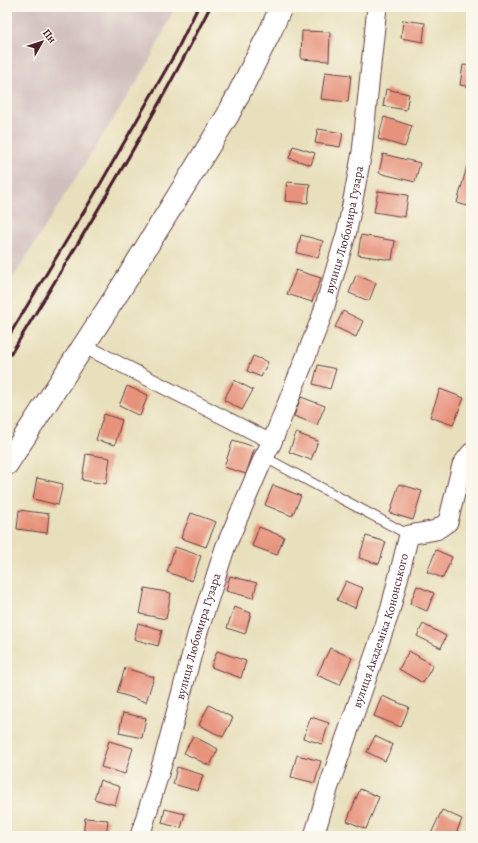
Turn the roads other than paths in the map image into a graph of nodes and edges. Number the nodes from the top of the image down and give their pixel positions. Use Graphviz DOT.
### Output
graph roads {
  1 [pos="281,7"];
  2 [pos="377,7"];
  3 [pos="84,346"];
  4 [pos="268,450"];
  5 [pos="471,453"];
  6 [pos="7,464"];
  7 [pos="409,535"];
  8 [pos="140,836"];
  9 [pos="314,836"];
  1 -- 3 [label="main road"];
  2 -- 4 [label="street, вулиця Любомира Гузара"];
  3 -- 4 [label="street"];
  3 -- 6 [label="main road"];
  4 -- 7 [label="lane"];
  4 -- 8 [label="street, вулиця Любомира Гузара"];
  5 -- 7 [label="street"];
  7 -- 9 [label="street, вулиця Академіка Кононського"];
}
